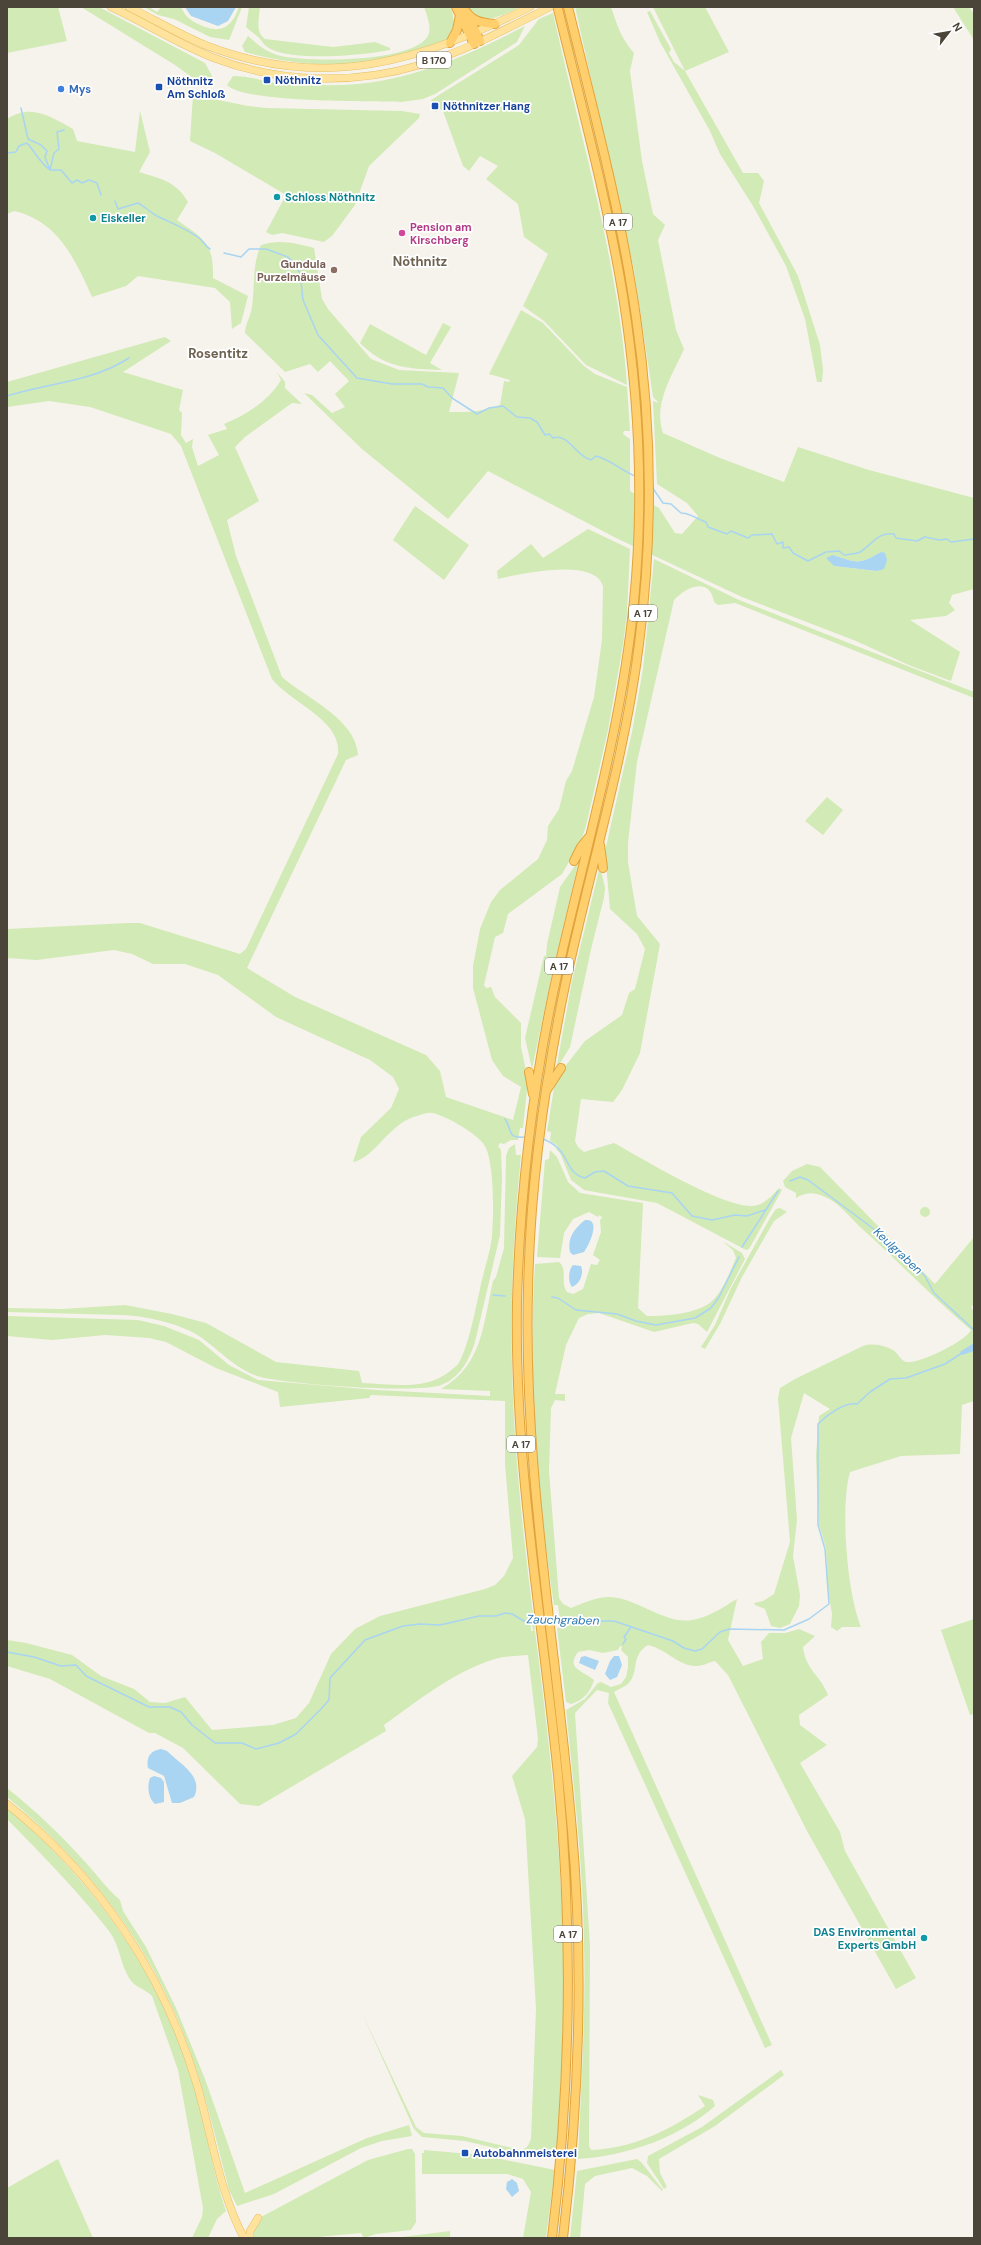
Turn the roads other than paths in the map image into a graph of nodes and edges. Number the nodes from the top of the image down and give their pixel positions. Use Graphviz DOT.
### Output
graph roads {
  1 [pos="111,7"];
  2 [pos="129,7"];
  3 [pos="530,7"];
  4 [pos="550,7"];
  5 [pos="568,7"];
  6 [pos="558,9"];
  7 [pos="459,10"];
  8 [pos="468,17"];
  9 [pos="495,24"];
  10 [pos="472,33"];
  11 [pos="477,42"];
  12 [pos="450,43"];
  13 [pos="591,835"];
  14 [pos="599,842"];
  15 [pos="574,861"];
  16 [pos="603,868"];
  17 [pos="561,1068"];
  18 [pos="529,1072"];
  19 [pos="545,1091"];
  20 [pos="534,1099"];
  21 [pos="7,1804"];
  22 [pos="258,2218"];
  23 [pos="244,2238"];
  24 [pos="250,2238"];
  25 [pos="552,2238"];
  26 [pos="563,2238"];
  1 -- 11 [label="main road, B 170"];
  2 -- 12 [label="main road, B 170"];
  3 -- 9 [label="main road, B 170"];
  4 -- 11 [label="main road, B 170"];
  5 -- 14 [label="highway, A 17"];
  6 -- 13 [label="highway, A 17"];
  7 -- 8 [label="highway"];
  7 -- 10 [label="highway"];
  7 -- 12 [label="highway"];
  8 -- 9 [label="highway"];
  8 -- 10 [label="highway"];
  9 -- 10 [label="main road, B 170"];
  10 -- 11 [label="highway"];
  10 -- 12 [label="main road, B 170"];
  13 -- 15 [label="highway"];
  13 -- 20 [label="highway, A 17"];
  14 -- 16 [label="highway"];
  14 -- 19 [label="highway, A 17"];
  17 -- 19 [label="highway"];
  18 -- 20 [label="highway"];
  19 -- 26 [label="highway, A 17"];
  20 -- 25 [label="highway, A 17"];
  21 -- 23 [label="main road"];
  22 -- 24 [label="main road"];
}
